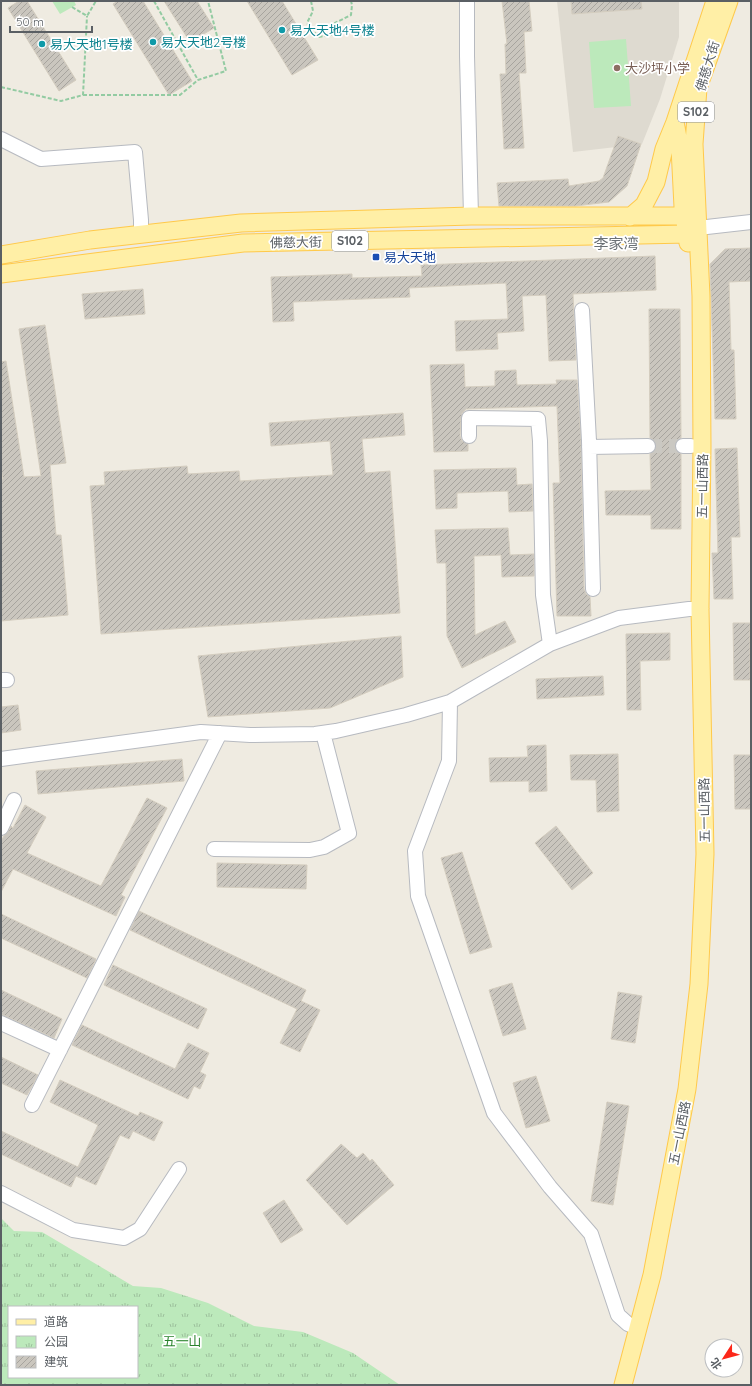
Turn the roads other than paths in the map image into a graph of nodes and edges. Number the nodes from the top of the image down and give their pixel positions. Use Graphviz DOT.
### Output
graph roads {
  1 [pos="467,1"];
  2 [pos="715,1"];
  3 [pos="729,1"];
  4 [pos="674,122"];
  5 [pos="1,139"];
  6 [pos="471,216"];
  7 [pos="685,216"];
  8 [pos="630,217"];
  9 [pos="751,222"];
  10 [pos="693,231"];
  11 [pos="141,235"];
  12 [pos="1,255"];
  13 [pos="1,274"];
  14 [pos="582,310"];
  15 [pos="469,436"];
  16 [pos="648,446"];
  17 [pos="589,447"];
  18 [pos="593,589"];
  19 [pos="695,609"];
  20 [pos="550,644"];
  21 [pos="450,702"];
  22 [pos="220,733"];
  23 [pos="323,733"];
  24 [pos="1,759"];
  25 [pos="14,800"];
  26 [pos="1,828"];
  27 [pos="214,849"];
  28 [pos="1,1023"];
  29 [pos="60,1050"];
  30 [pos="32,1105"];
  31 [pos="178,1169"];
  32 [pos="1,1193"];
  33 [pos="633,1326"];
  34 [pos="611,1385"];
  35 [pos="623,1385"];
  1 -- 6 [label="street"];
  2 -- 4 [label="main road, 佛慈大街 / S102"];
  3 -- 10 [label="main road, 佛慈大街 / S102"];
  4 -- 7 [label="main road"];
  4 -- 8 [label="main road, 佛慈大街 / S102"];
  5 -- 11 [label="street"];
  6 -- 8 [label="main road, 佛慈大街 / S102"];
  6 -- 11 [label="main road, 佛慈大街 / S102"];
  7 -- 8 [label="main road, 佛慈大街"];
  7 -- 10 [label="main road"];
  9 -- 10 [label="street"];
  10 -- 13 [label="main road, 佛慈大街 / S102"];
  10 -- 19 [label="main road, 五一山西路"];
  10 -- 19 [label="main road, 五一山西路"];
  11 -- 12 [label="main road, 佛慈大街 / S102"];
  14 -- 17 [label="street"];
  15 -- 20 [label="street"];
  16 -- 17 [label="street"];
  17 -- 18 [label="street"];
  19 -- 20 [label="street"];
  19 -- 33 [label="main road, 五一山西路"];
  20 -- 21 [label="street"];
  21 -- 23 [label="street"];
  21 -- 33 [label="street"];
  22 -- 23 [label="street"];
  22 -- 24 [label="street"];
  22 -- 29 [label="street"];
  23 -- 27 [label="street"];
  25 -- 26 [label="street"];
  28 -- 29 [label="street"];
  29 -- 30 [label="street"];
  31 -- 32 [label="street"];
  33 -- 34 [label="main road, 五一山西路"];
  33 -- 35 [label="main road, 五一山西路"];
}
